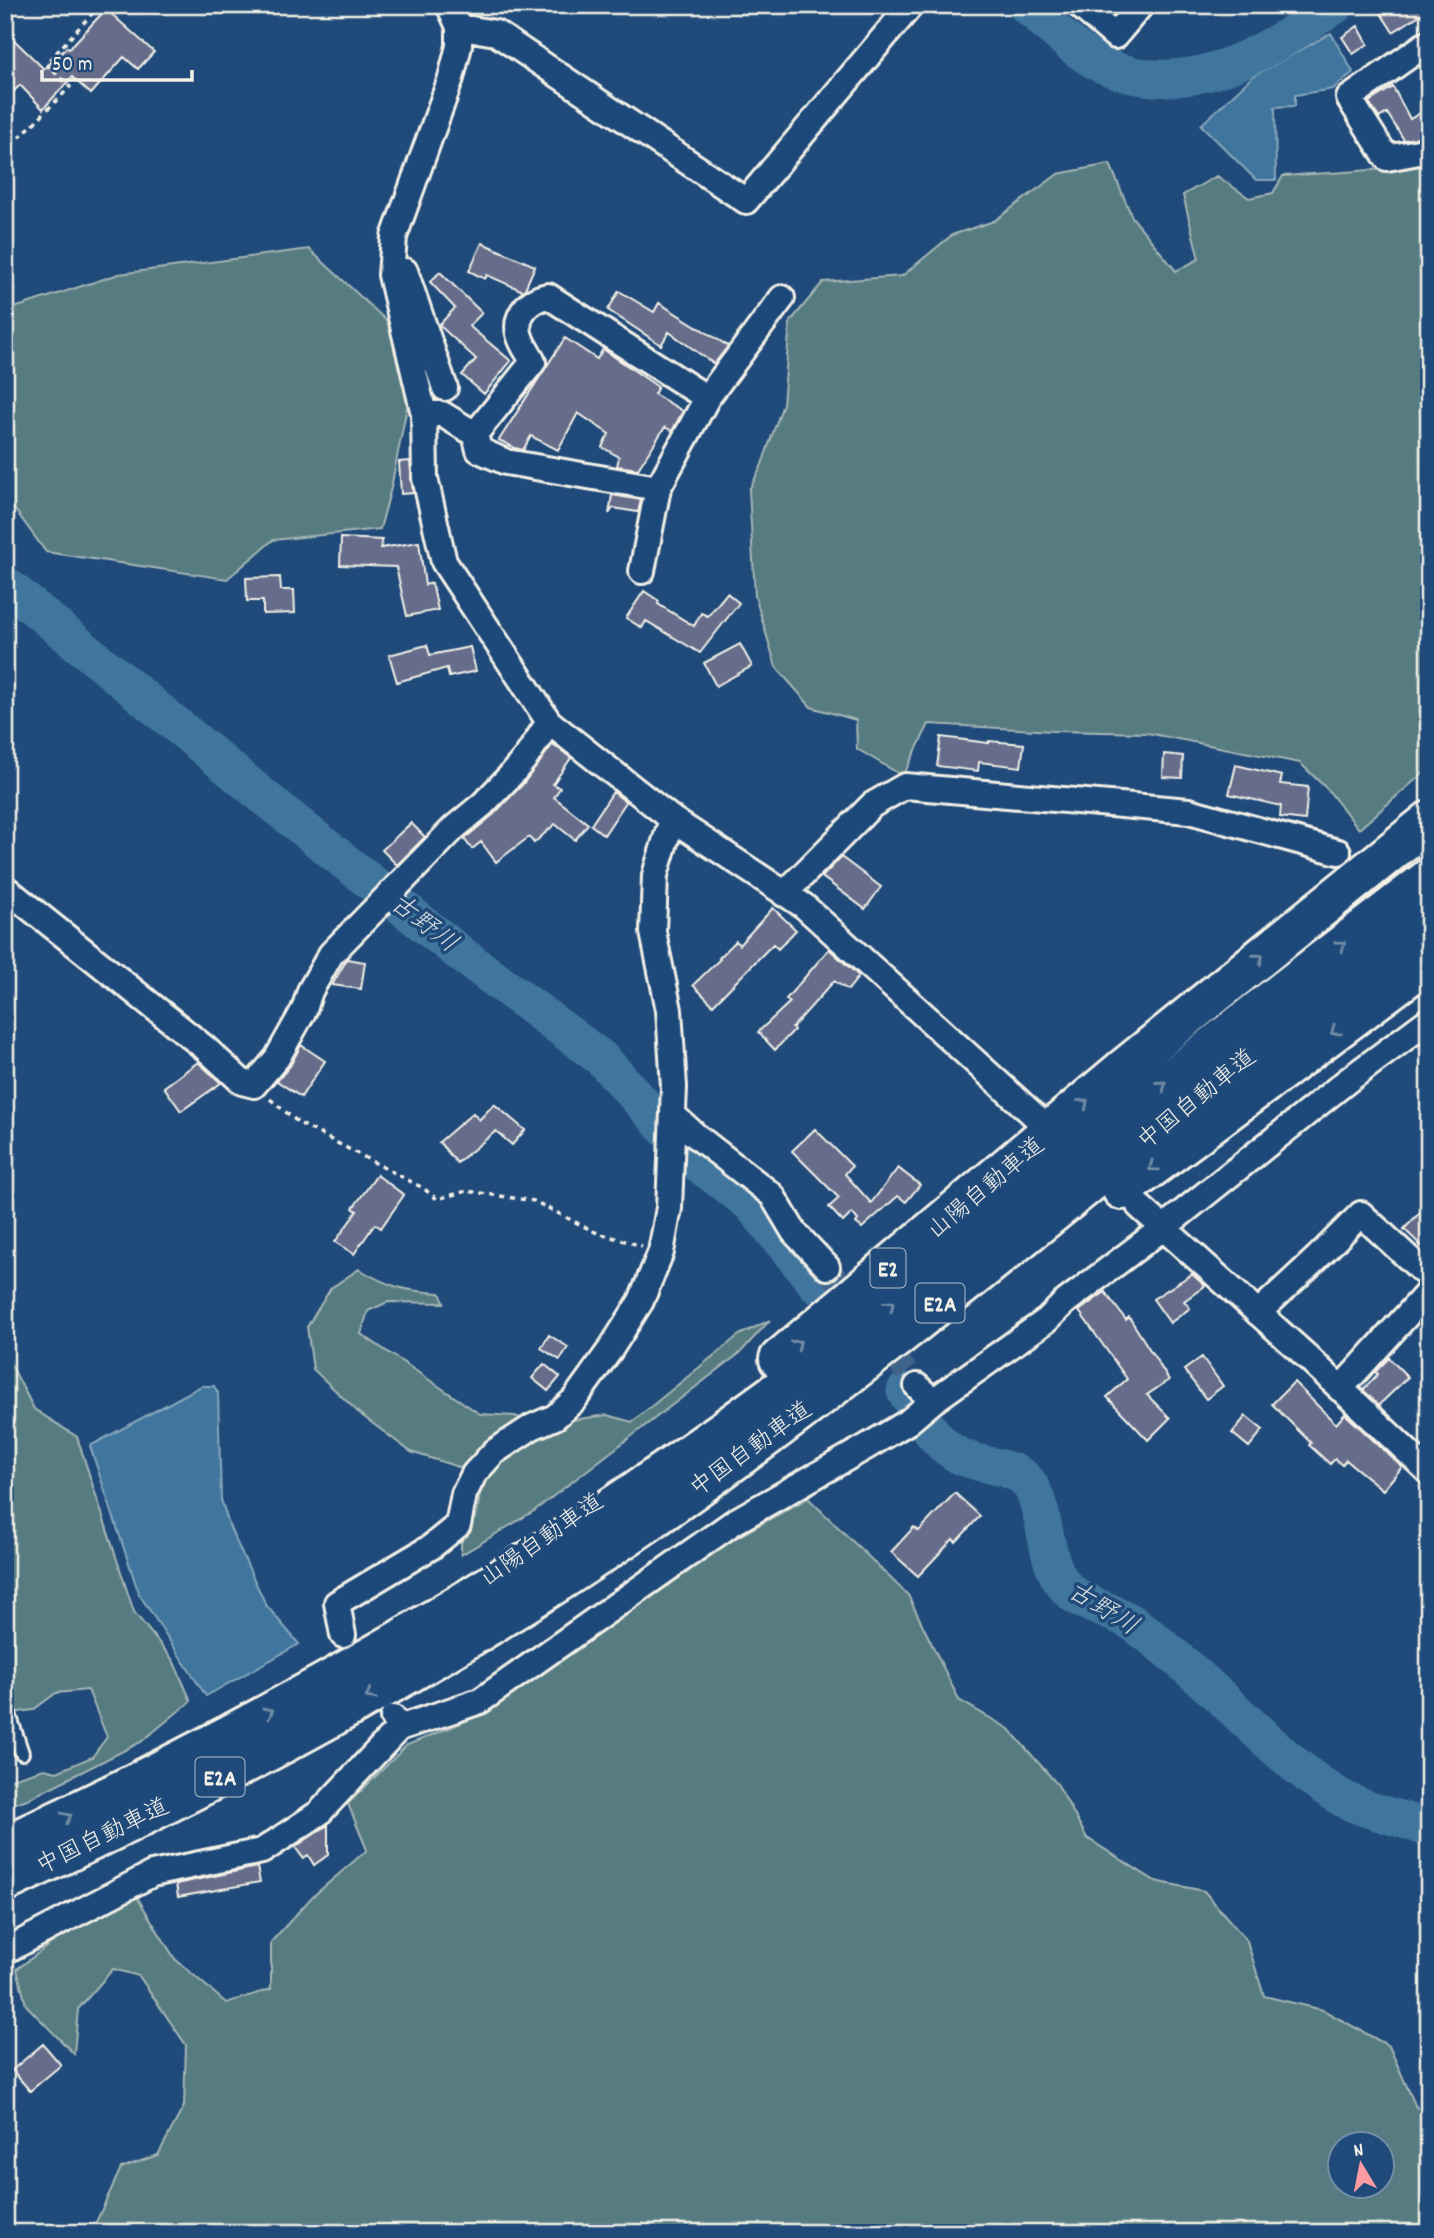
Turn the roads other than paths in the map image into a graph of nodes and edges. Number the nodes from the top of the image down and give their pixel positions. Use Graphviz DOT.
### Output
graph roads {
  1 [pos="911,5"];
  2 [pos="1079,5"];
  3 [pos="1140,5"];
  4 [pos="454,16"];
  5 [pos="1429,42"];
  6 [pos="1429,150"];
  7 [pos="394,237"];
  8 [pos="782,298"];
  9 [pos="445,388"];
  10 [pos="707,398"];
  11 [pos="424,414"];
  12 [pos="475,434"];
  13 [pos="657,488"];
  14 [pos="642,571"];
  15 [pos="549,722"];
  16 [pos="672,819"];
  17 [pos="1429,821"];
  18 [pos="1338,852"];
  19 [pos="1429,878"];
  20 [pos="5,888"];
  21 [pos="785,894"];
  22 [pos="1429,914"];
  23 [pos="1429,961"];
  24 [pos="1429,1020"];
  25 [pos="673,1115"];
  26 [pos="1037,1118"];
  27 [pos="1139,1206"];
  28 [pos="1163,1228"];
  29 [pos="827,1267"];
  30 [pos="1429,1277"];
  31 [pos="1429,1291"];
  32 [pos="1258,1313"];
  33 [pos="1340,1388"];
  34 [pos="1429,1472"];
  35 [pos="344,1635"];
  36 [pos="430,1661"];
  37 [pos="324,1682"];
  38 [pos="5,1702"];
  39 [pos="22,1753"];
  40 [pos="5,1845"];
  41 [pos="5,1882"];
  42 [pos="5,1951"];
  1 -- 4 [label="street"];
  2 -- 3 [label="street"];
  4 -- 7 [label="street"];
  5 -- 6 [label="street"];
  7 -- 9 [label="street"];
  7 -- 11 [label="street"];
  8 -- 10 [label="street"];
  10 -- 12 [label="street"];
  10 -- 13 [label="street"];
  11 -- 12 [label="street"];
  11 -- 15 [label="street"];
  12 -- 13 [label="street"];
  13 -- 14 [label="street"];
  15 -- 16 [label="street"];
  15 -- 20 [label="street"];
  16 -- 21 [label="street"];
  16 -- 25 [label="street"];
  37 -- 17 [label="highway, 山陽自動車道 / E2, one-way"];
  18 -- 21 [label="street"];
  37 -- 19 [label="highway, 中国自動車道 / E2A, one-way"];
  21 -- 26 [label="street"];
  22 -- 36 [label="highway, 中国自動車道 / E2A"];
  23 -- 36 [label="highway, 山陽自動車道, one-way"];
  24 -- 28 [label="street"];
  25 -- 29 [label="street"];
  25 -- 35 [label="street"];
  27 -- 28 [label="street"];
  28 -- 32 [label="street"];
  28 -- 42 [label="street"];
  30 -- 32 [label="street"];
  31 -- 33 [label="street"];
  32 -- 33 [label="street"];
  33 -- 34 [label="street"];
  36 -- 41 [label="highway, 中国自動車道 / E2A, one-way"];
  40 -- 37 [label="highway, 中国自動車道 / E2A, one-way"];
  38 -- 39 [label="lane"];
}
